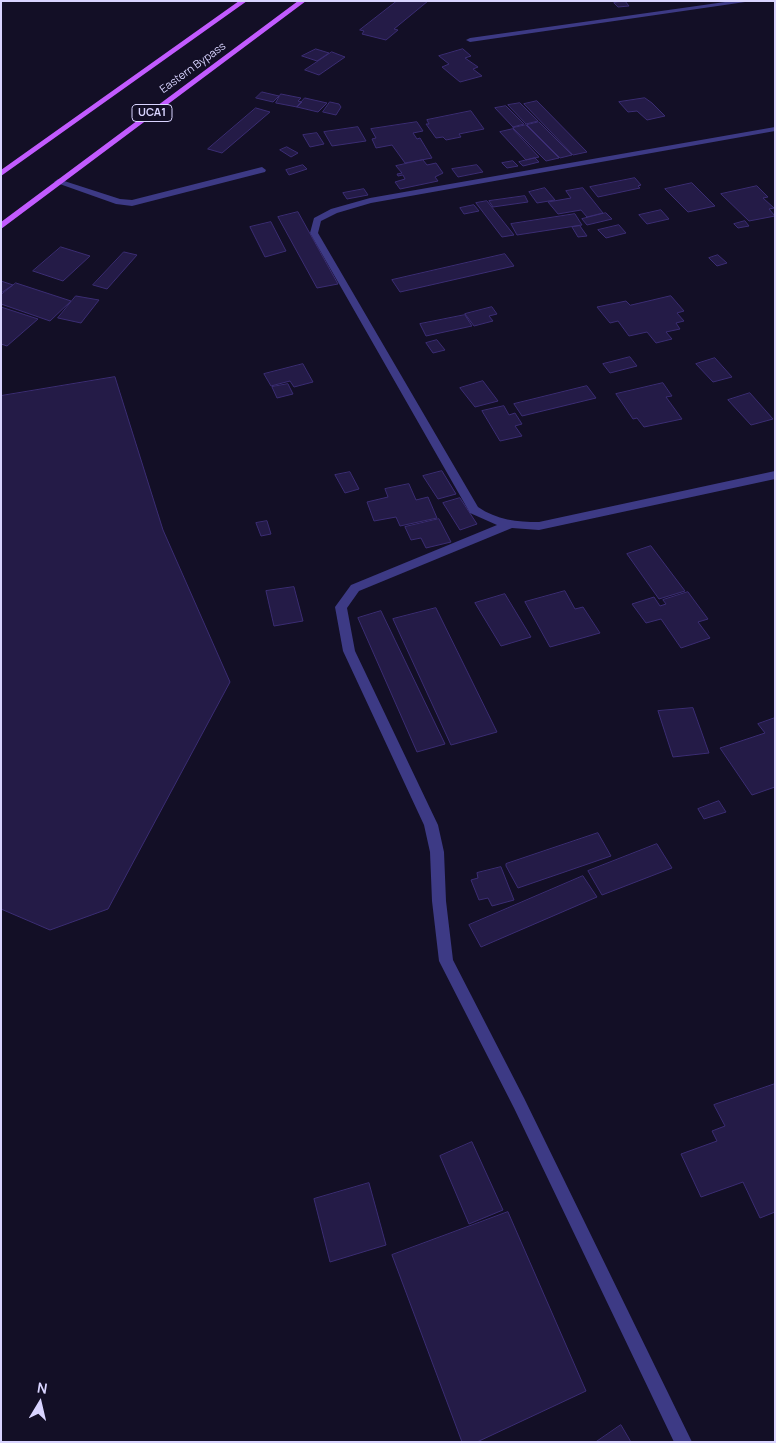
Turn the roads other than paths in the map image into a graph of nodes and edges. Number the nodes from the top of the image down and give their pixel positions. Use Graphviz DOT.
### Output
graph roads {
  1 [pos="303,1"];
  2 [pos="749,1"];
  3 [pos="241,2"];
  4 [pos="470,40"];
  5 [pos="774,130"];
  6 [pos="262,170"];
  7 [pos="1,174"];
  8 [pos="58,182"];
  9 [pos="1,226"];
  10 [pos="775,475"];
  11 [pos="509,525"];
  12 [pos="683,1442"];
  1 -- 8 [label="main road, Eastern Bypass / UCA1"];
  2 -- 4 [label="street"];
  3 -- 7 [label="main road, Eastern Bypass"];
  5 -- 11 [label="street"];
  6 -- 8 [label="street"];
  8 -- 9 [label="main road, Eastern Bypass / UCA1"];
  10 -- 11 [label="street"];
  11 -- 12 [label="street"];
}
